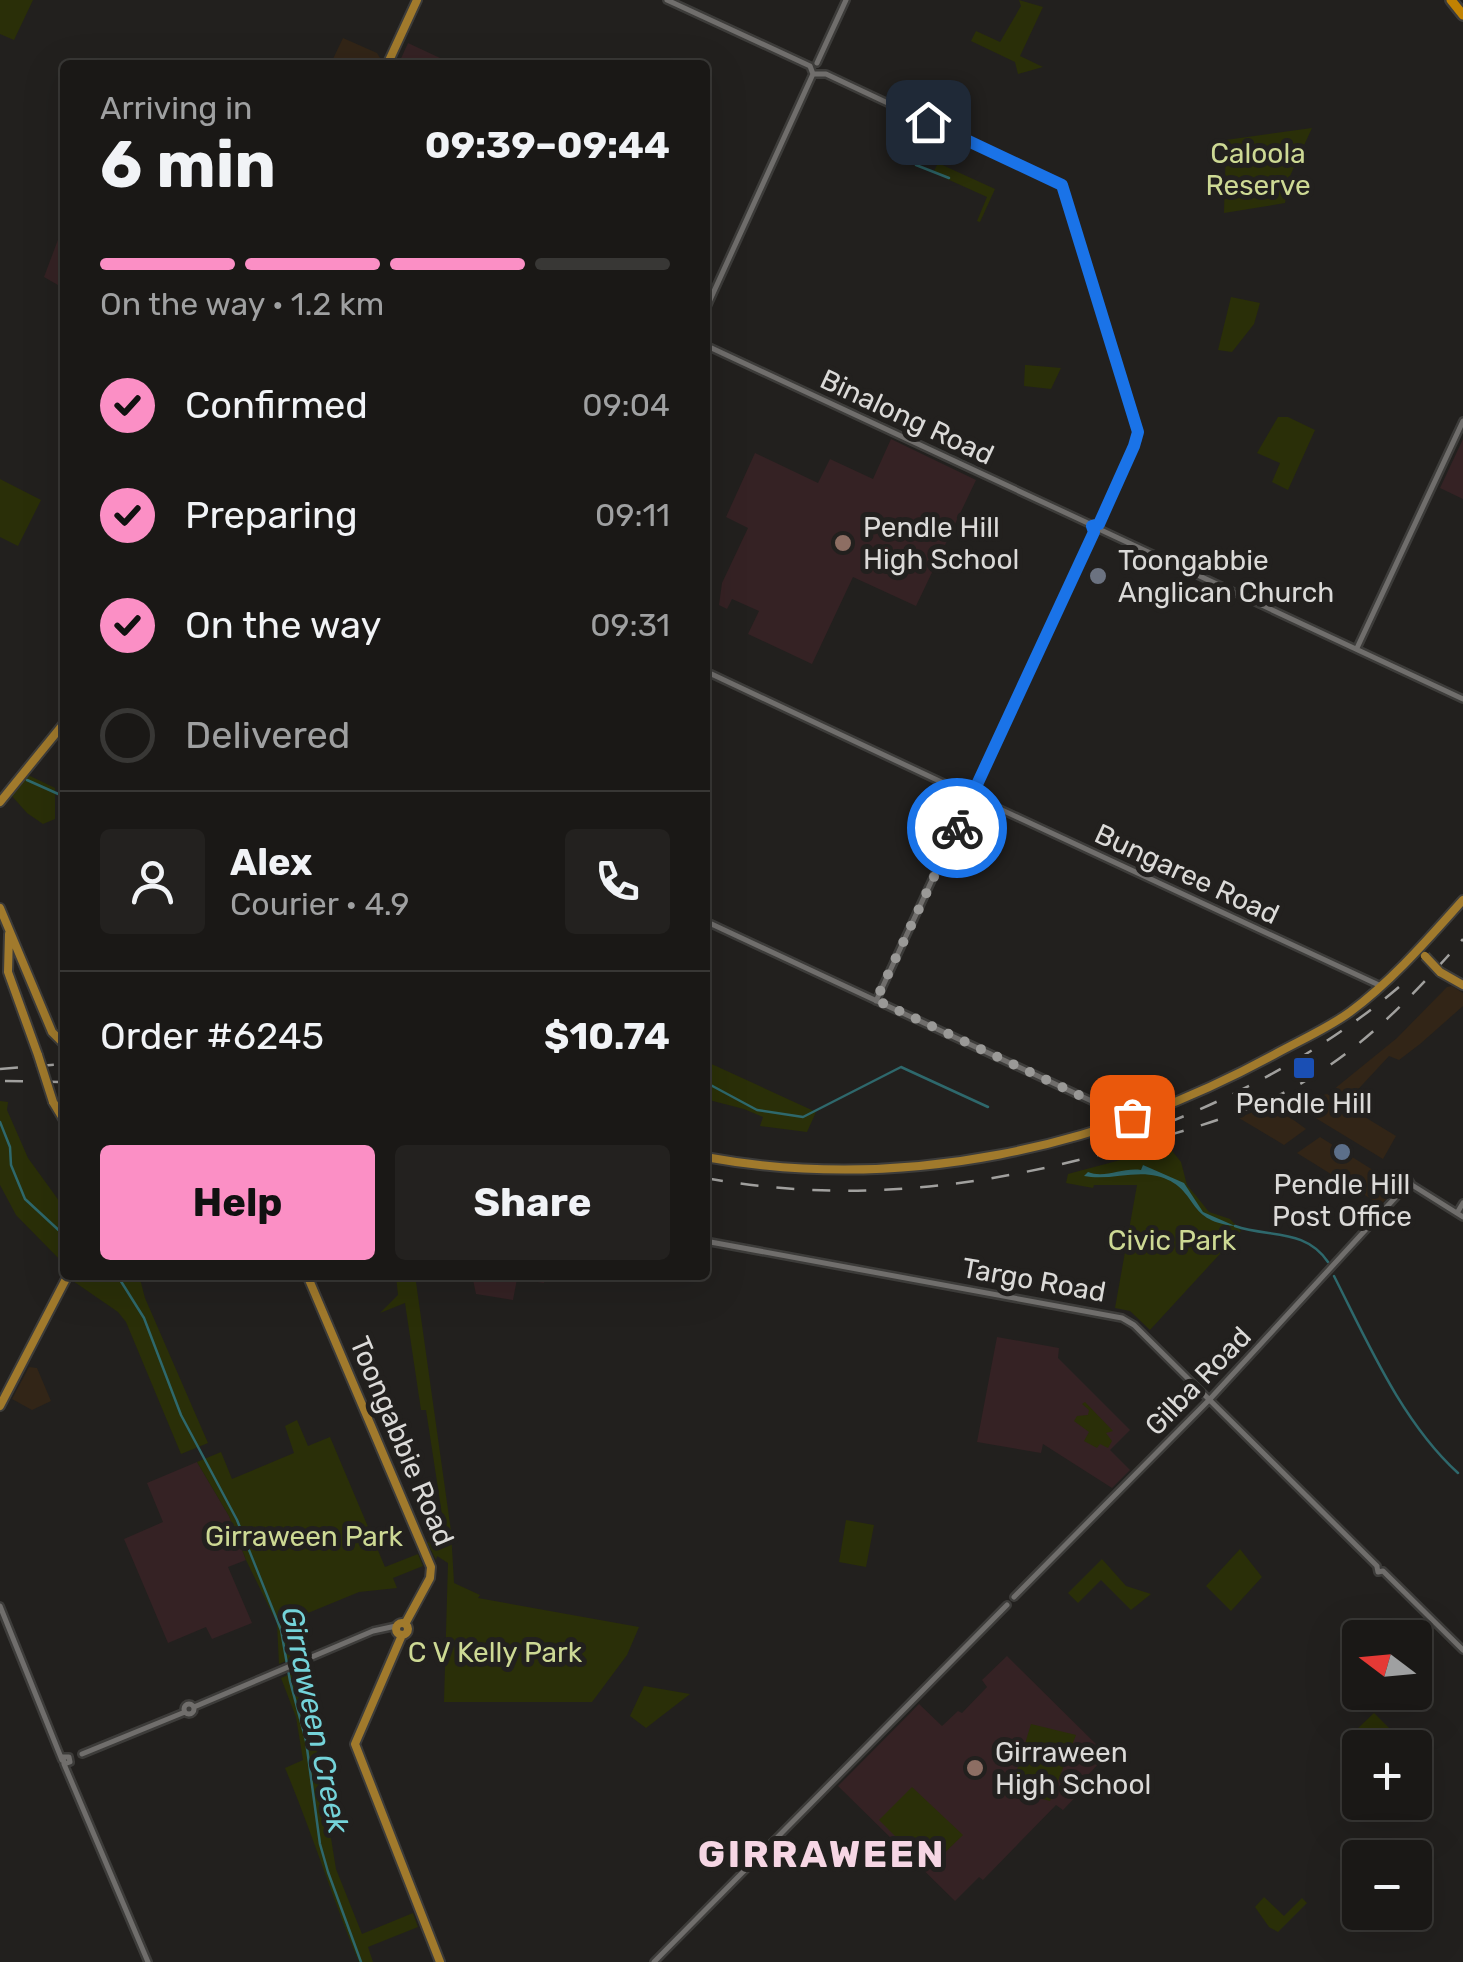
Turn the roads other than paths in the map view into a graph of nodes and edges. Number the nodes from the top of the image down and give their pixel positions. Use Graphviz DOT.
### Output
graph roads {
  1 [pos="417,0"];
  2 [pos="668,0"];
  3 [pos="846,0"];
  4 [pos="1451,0"];
  5 [pos="1463,15"];
  6 [pos="389,60"];
  7 [pos="813,64"];
  8 [pos="816,73"];
  9 [pos="710,299"];
  10 [pos="710,347"];
  11 [pos="1463,421"];
  12 [pos="1097,528"];
  13 [pos="1357,648"];
  14 [pos="710,673"];
  15 [pos="1463,699"];
  16 [pos="60,728"];
  17 [pos="34,758"];
  18 [pos="0,794"];
  19 [pos="972,796"];
  20 [pos="0,802"];
  21 [pos="1463,900"];
  22 [pos="0,908"];
  23 [pos="710,923"];
  24 [pos="1421,953"];
  25 [pos="16,961"];
  26 [pos="1463,985"];
  27 [pos="1381,986"];
  28 [pos="876,1000"];
  29 [pos="60,1039"];
  30 [pos="60,1113"];
  31 [pos="1120,1120"];
  32 [pos="710,1158"];
  33 [pos="1463,1203"];
  34 [pos="1460,1215"];
  35 [pos="710,1242"];
  36 [pos="65,1280"];
  37 [pos="309,1280"];
  38 [pos="1210,1400"];
  39 [pos="0,1406"];
  40 [pos="0,1608"];
  41 [pos="401,1625"];
  42 [pos="1463,1650"];
  43 [pos="82,1754"];
  44 [pos="148,1962"];
  45 [pos="440,1962"];
  46 [pos="654,1962"];
  1 -- 6 [label="main road"];
  2 -- 7 [label="street"];
  3 -- 7 [label="street"];
  4 -- 5 [label="highway"];
  7 -- 8 [label="street"];
  8 -- 9 [label="street"];
  8 -- 12 [label="street"];
  10 -- 12 [label="street, Binalong Road"];
  11 -- 13 [label="street"];
  12 -- 13 [label="street, Binalong Road"];
  12 -- 19 [label="street"];
  13 -- 15 [label="street, Binalong Road"];
  14 -- 19 [label="street, Bungaree Road"];
  16 -- 17 [label="main road"];
  17 -- 18 [label="main road"];
  17 -- 20 [label="main road"];
  19 -- 27 [label="street, Bungaree Road"];
  19 -- 28 [label="street"];
  21 -- 24 [label="main road"];
  22 -- 25 [label="main road"];
  23 -- 28 [label="street"];
  24 -- 26 [label="main road, bridge"];
  24 -- 27 [label="main road"];
  25 -- 29 [label="main road"];
  25 -- 30 [label="main road, bridge"];
  27 -- 31 [label="main road"];
  28 -- 31 [label="street"];
  31 -- 32 [label="main road"];
  33 -- 34 [label="street"];
  34 -- 38 [label="street, Gilba Road"];
  35 -- 38 [label="street, Targo Road"];
  36 -- 39 [label="main road"];
  37 -- 41 [label="main road, Toongabbie Road"];
  38 -- 42 [label="street, Targo Road"];
  38 -- 46 [label="street, Gilba Road"];
  40 -- 44 [label="street"];
  41 -- 43 [label="street"];
  41 -- 45 [label="main road"];
}
